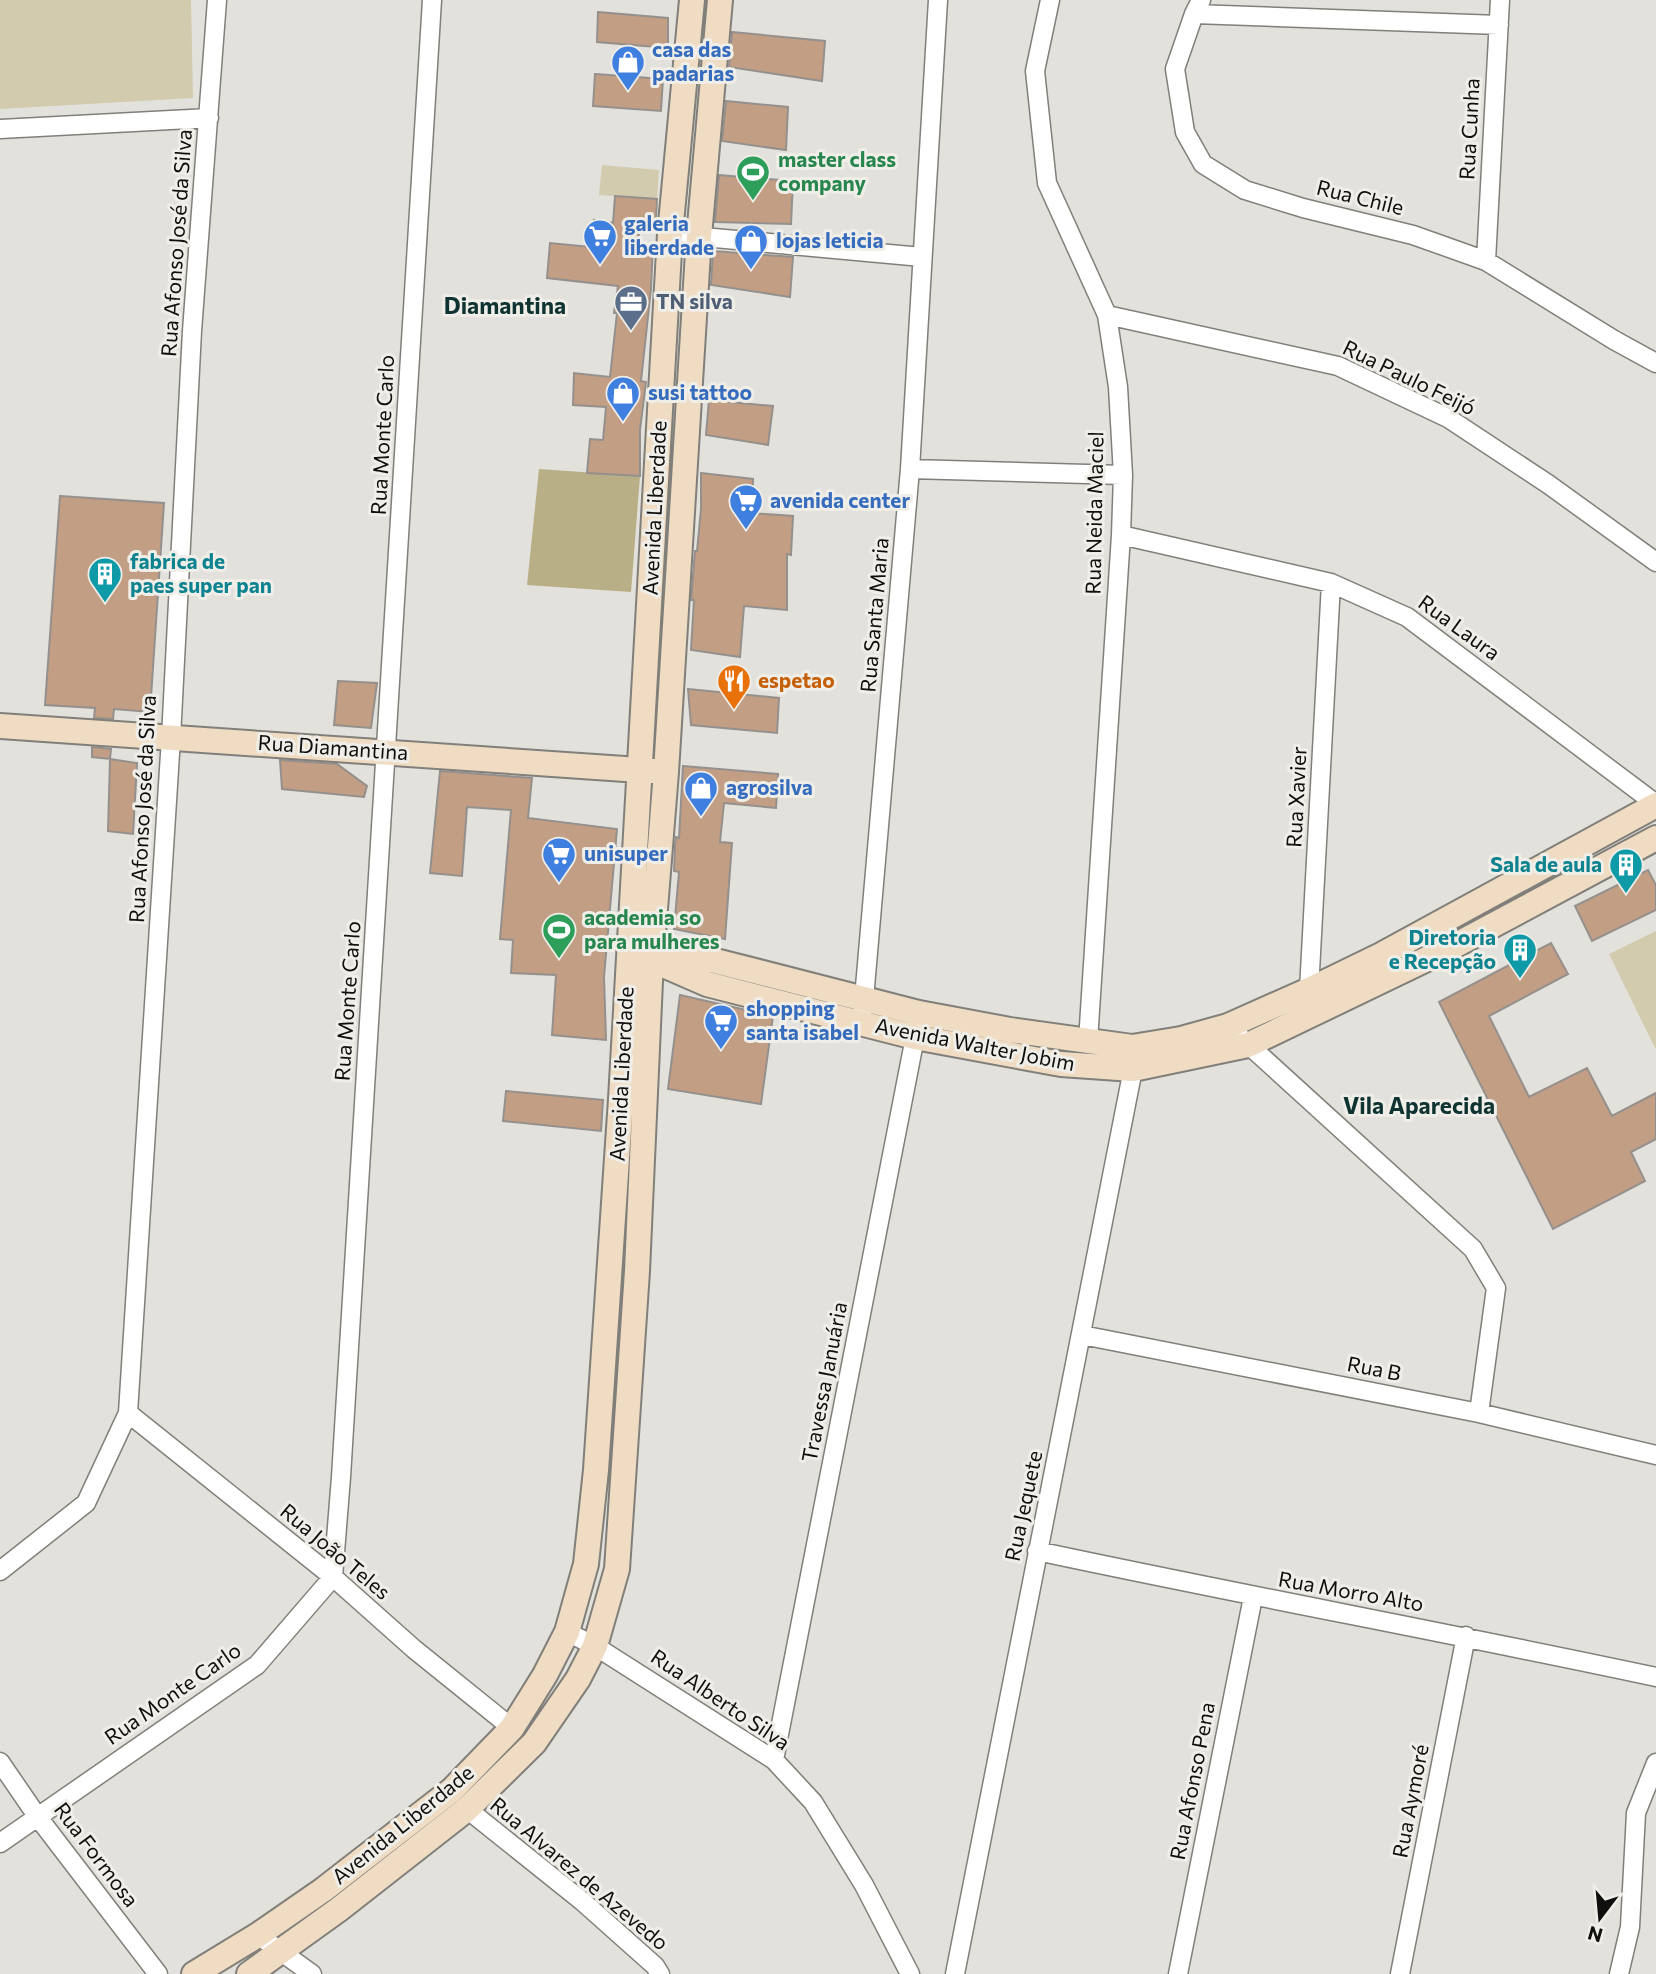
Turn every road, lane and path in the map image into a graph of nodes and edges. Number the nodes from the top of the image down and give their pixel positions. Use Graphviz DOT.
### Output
graph roads {
  1 [pos="217,0"];
  2 [pos="432,0"];
  3 [pos="692,0"];
  4 [pos="720,0"];
  5 [pos="938,0"];
  6 [pos="1050,0"];
  7 [pos="1500,0"];
  8 [pos="1197,7"];
  9 [pos="1499,25"];
  10 [pos="209,118"];
  11 [pos="0,129"];
  12 [pos="670,234"];
  13 [pos="699,236"];
  14 [pos="922,257"];
  15 [pos="1486,261"];
  16 [pos="1107,315"];
  17 [pos="1656,363"];
  18 [pos="910,469"];
  19 [pos="1123,475"];
  20 [pos="1121,535"];
  21 [pos="1656,562"];
  22 [pos="1331,583"];
  23 [pos="0,726"];
  24 [pos="171,738"];
  25 [pos="387,752"];
  26 [pos="640,769"];
  27 [pos="666,772"];
  28 [pos="1656,804"];
  29 [pos="1654,844"];
  30 [pos="640,957"];
  31 [pos="864,999"];
  32 [pos="1315,1000"];
  33 [pos="862,1024"];
  34 [pos="917,1025"];
  35 [pos="1228,1026"];
  36 [pos="1088,1041"];
  37 [pos="1248,1045"];
  38 [pos="1133,1058"];
  39 [pos="621,1099"];
  40 [pos="646,1101"];
  41 [pos="1082,1335"];
  42 [pos="128,1413"];
  43 [pos="1479,1413"];
  44 [pos="1656,1455"];
  45 [pos="1037,1551"];
  46 [pos="0,1571"];
  47 [pos="332,1577"];
  48 [pos="1253,1597"];
  49 [pos="567,1632"];
  50 [pos="1466,1636"];
  51 [pos="595,1646"];
  52 [pos="1656,1677"];
  53 [pos="512,1728"];
  54 [pos="775,1760"];
  55 [pos="0,1762"];
  56 [pos="1656,1763"];
  57 [pos="467,1809"];
  58 [pos="37,1816"];
  59 [pos="0,1843"];
  60 [pos="258,1935"];
  61 [pos="280,1953"];
  62 [pos="158,1974"];
  63 [pos="194,1974"];
  64 [pos="249,1974"];
  65 [pos="312,1974"];
  66 [pos="660,1974"];
  67 [pos="910,1974"];
  68 [pos="955,1974"];
  69 [pos="1178,1974"];
  70 [pos="1400,1974"];
  71 [pos="1619,1974"];
  1 -- 10 [label="street, Rua Afonso José da Silva"];
  2 -- 25 [label="street, Rua Monte Carlo"];
  3 -- 12 [label="main road, Avenida Liberdade"];
  4 -- 13 [label="main road, Avenida Liberdade"];
  5 -- 14 [label="street, Rua Santa Maria"];
  6 -- 16 [label="street, Rua Neida Maciel"];
  7 -- 9 [label="street, Rua Cunha"];
  8 -- 9 [label="street"];
  8 -- 15 [label="street, Rua Chile"];
  9 -- 15 [label="street, Rua Cunha"];
  10 -- 11 [label="street"];
  10 -- 24 [label="street, Rua Afonso José da Silva"];
  12 -- 13 [label="street"];
  12 -- 26 [label="main road, Avenida Liberdade"];
  13 -- 14 [label="street"];
  13 -- 27 [label="main road, Avenida Liberdade"];
  14 -- 18 [label="street, Rua Santa Maria"];
  15 -- 17 [label="street, Rua Chile"];
  16 -- 19 [label="street, Rua Neida Maciel"];
  16 -- 21 [label="street, Rua Paulo Feijó"];
  18 -- 19 [label="street"];
  18 -- 31 [label="street, Rua Santa Maria"];
  19 -- 20 [label="street, Rua Neida Maciel"];
  20 -- 22 [label="street, Rua Laura"];
  20 -- 36 [label="street, Rua Neida Maciel"];
  22 -- 28 [label="street, Rua Laura"];
  22 -- 32 [label="street, Rua Xavier"];
  23 -- 24 [label="main road, Rua Diamantina"];
  24 -- 25 [label="main road, Rua Diamantina"];
  24 -- 42 [label="street, Rua Afonso José da Silva"];
  25 -- 26 [label="main road, Rua Diamantina"];
  25 -- 47 [label="street, Rua Monte Carlo"];
  26 -- 27 [label="main road, Rua Diamantina"];
  26 -- 30 [label="main road, Avenida Liberdade"];
  27 -- 30 [label="main road, Avenida Liberdade"];
  28 -- 32 [label="main road, Avenida Walter Jobim"];
  29 -- 32 [label="main road, Avenida Walter Jobim"];
  30 -- 31 [label="main road, Avenida Walter Jobim"];
  30 -- 33 [label="main road, Avenida Walter Jobim"];
  30 -- 39 [label="main road, Avenida Liberdade"];
  30 -- 40 [label="main road, Avenida Liberdade"];
  31 -- 33 [label="street, Rua Santa Maria"];
  31 -- 34 [label="main road, Avenida Walter Jobim"];
  32 -- 35 [label="main road, Avenida Walter Jobim"];
  32 -- 37 [label="main road, Avenida Walter Jobim"];
  33 -- 34 [label="main road, Avenida Walter Jobim"];
  34 -- 36 [label="main road, Avenida Walter Jobim"];
  34 -- 38 [label="main road, Avenida Walter Jobim"];
  34 -- 54 [label="street, Travessa Januária"];
  35 -- 37 [label="street"];
  35 -- 38 [label="main road, Avenida Walter Jobim"];
  36 -- 38 [label="main road, Avenida Walter Jobim"];
  37 -- 38 [label="main road, Avenida Walter Jobim"];
  37 -- 43 [label="street"];
  38 -- 41 [label="street, Rua Jequete"];
  39 -- 40 [label="main road"];
  39 -- 49 [label="main road, Avenida Liberdade"];
  40 -- 51 [label="main road, Avenida Liberdade"];
  41 -- 43 [label="street, Rua B"];
  41 -- 45 [label="street, Rua Jequete"];
  42 -- 46 [label="street, Rua Afonso José da Silva"];
  42 -- 47 [label="street, Rua João Teles"];
  43 -- 44 [label="street, Rua B"];
  45 -- 48 [label="street, Rua Morro Alto"];
  45 -- 68 [label="street, Rua Jequete"];
  47 -- 53 [label="street, Rua João Teles"];
  47 -- 58 [label="street, Rua Monte Carlo"];
  48 -- 50 [label="street, Rua Morro Alto"];
  48 -- 69 [label="street, Rua Afonso Pena"];
  49 -- 51 [label="street, Rua Alberto Silva"];
  49 -- 53 [label="main road, Avenida Liberdade"];
  50 -- 52 [label="street, Rua Morro Alto"];
  50 -- 70 [label="street, Rua Aymoré"];
  51 -- 54 [label="street, Rua Alberto Silva"];
  51 -- 57 [label="main road, Avenida Liberdade"];
  53 -- 60 [label="main road, Avenida Liberdade"];
  54 -- 67 [label="street, Rua Alberto Silva"];
  55 -- 58 [label="street, Rua Formosa"];
  56 -- 71 [label="street"];
  57 -- 61 [label="main road, Avenida Liberdade"];
  57 -- 66 [label="street, Rua Alvarez de Azevedo"];
  58 -- 59 [label="street, Rua Monte Carlo"];
  58 -- 62 [label="street, Rua Formosa"];
  60 -- 61 [label="street"];
  60 -- 63 [label="main road, Avenida Liberdade"];
  61 -- 64 [label="main road, Avenida Liberdade"];
  61 -- 65 [label="street"];
}
